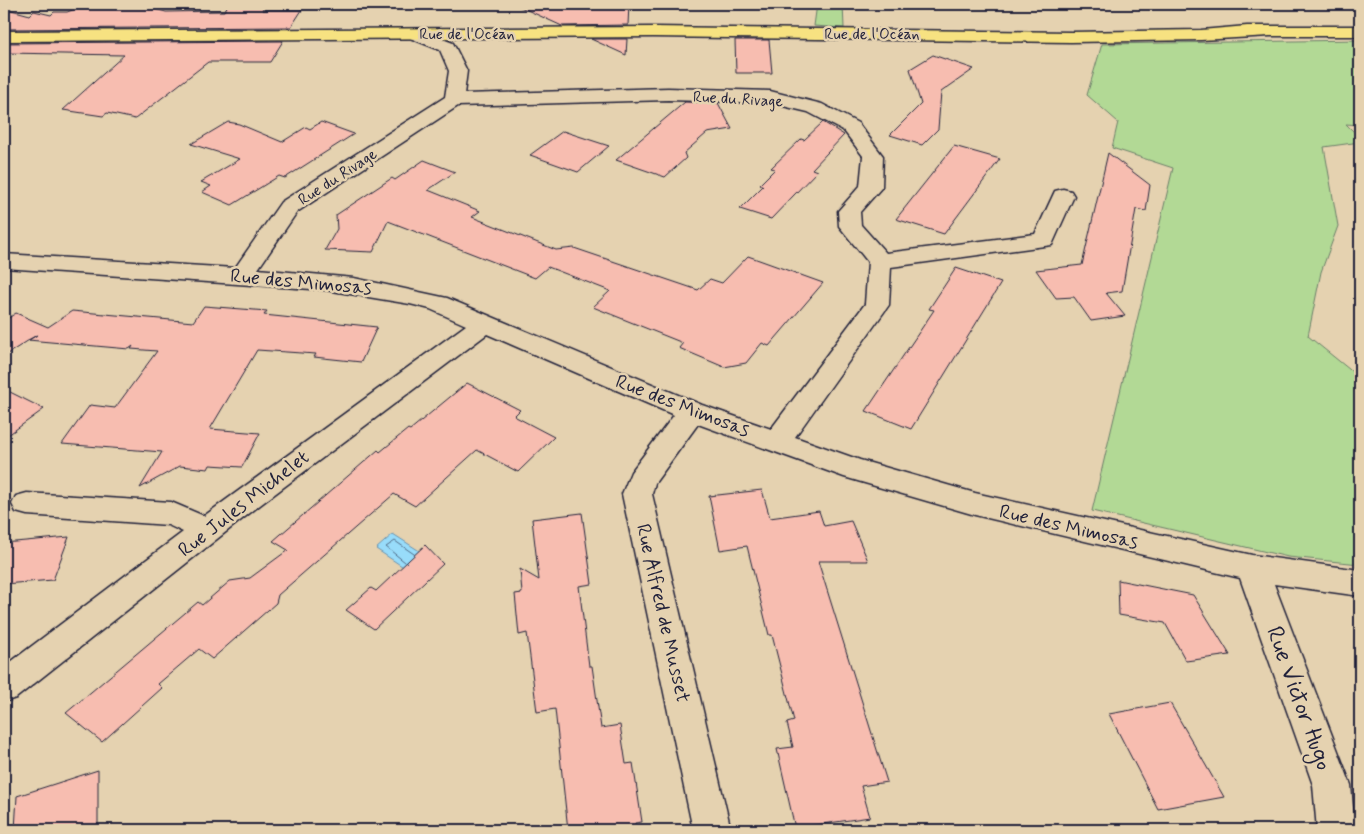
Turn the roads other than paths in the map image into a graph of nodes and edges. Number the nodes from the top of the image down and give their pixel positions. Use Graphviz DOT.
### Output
graph roads {
  1 [pos="1360,31"];
  2 [pos="416,34"];
  3 [pos="4,36"];
  4 [pos="454,100"];
  5 [pos="1063,196"];
  6 [pos="4,261"];
  7 [pos="880,261"];
  8 [pos="242,275"];
  9 [pos="485,322"];
  10 [pos="692,412"];
  11 [pos="777,441"];
  12 [pos="27,504"];
  13 [pos="208,530"];
  14 [pos="1252,568"];
  15 [pos="1360,583"];
  16 [pos="4,687"];
  17 [pos="712,830"];
  18 [pos="1336,830"];
  1 -- 2 [label="main road, Rue de l'Océan"];
  2 -- 3 [label="main road, Rue de l'Océan"];
  2 -- 4 [label="street"];
  4 -- 7 [label="street, Rue du Rivage"];
  4 -- 8 [label="street, Rue du Rivage"];
  5 -- 7 [label="street"];
  6 -- 8 [label="street, Rue des Mimosas"];
  7 -- 11 [label="street"];
  8 -- 9 [label="street, Rue des Mimosas"];
  9 -- 10 [label="street, Rue des Mimosas"];
  9 -- 13 [label="street, Rue Jules Michelet"];
  10 -- 11 [label="street, Rue des Mimosas"];
  10 -- 17 [label="street, Rue Alfred de Musset"];
  11 -- 14 [label="street, Rue des Mimosas"];
  12 -- 13 [label="street"];
  13 -- 16 [label="street, Rue Jules Michelet"];
  14 -- 15 [label="street, Rue des Mimosas"];
  14 -- 18 [label="street, Rue Victor Hugo"];
}
